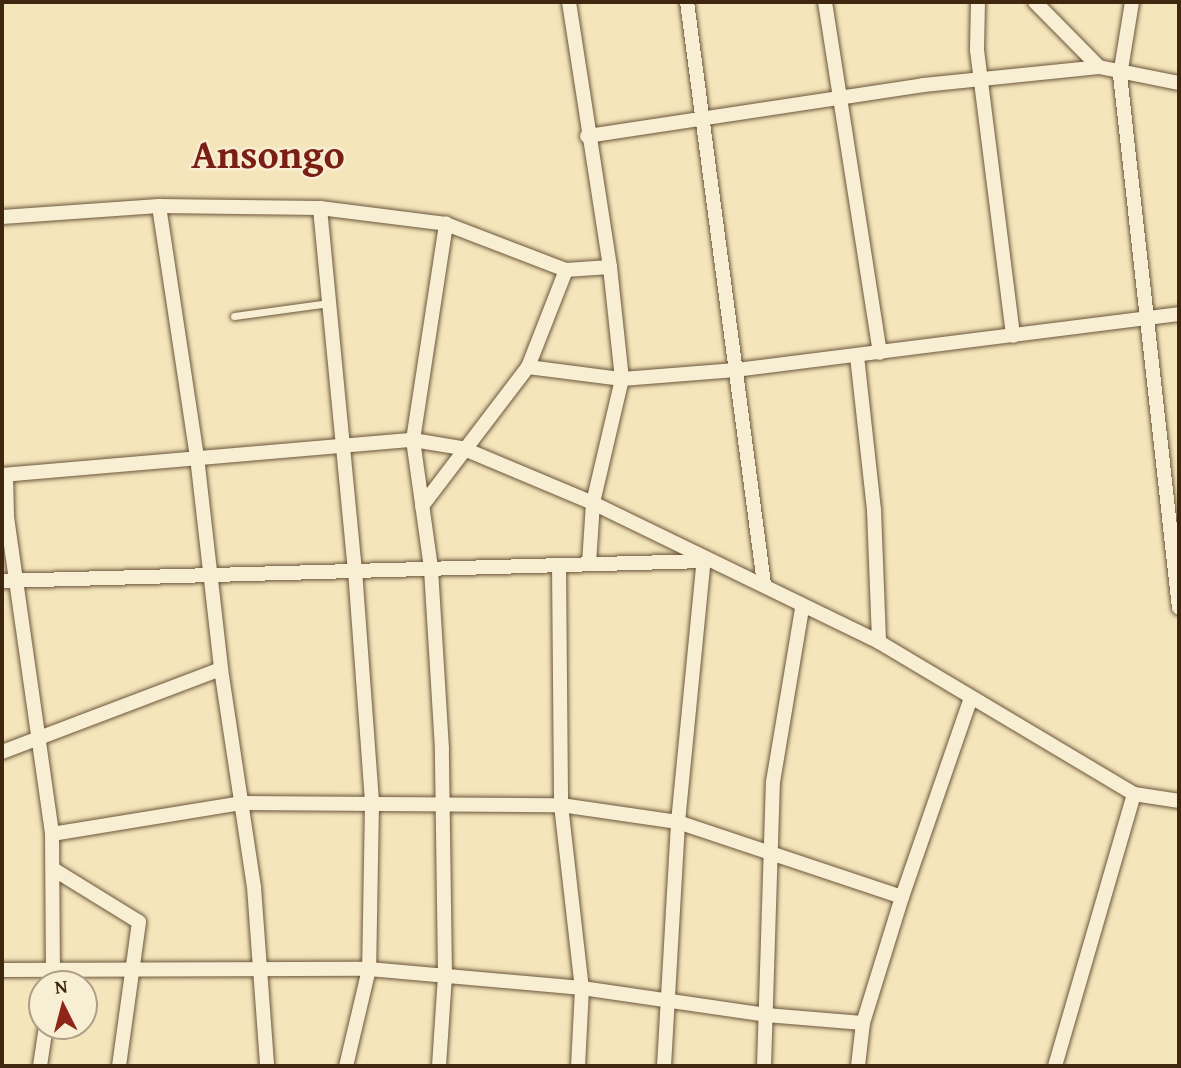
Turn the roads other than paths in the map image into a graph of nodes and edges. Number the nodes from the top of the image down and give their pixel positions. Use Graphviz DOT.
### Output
graph roads {
  1 [pos="569,2"];
  2 [pos="687,2"];
  3 [pos="825,2"];
  4 [pos="978,2"];
  5 [pos="1035,2"];
  6 [pos="1132,2"];
  7 [pos="1099,67"];
  8 [pos="1120,75"];
  9 [pos="981,82"];
  10 [pos="1179,83"];
  11 [pos="838,97"];
  12 [pos="701,119"];
  13 [pos="587,136"];
  14 [pos="159,206"];
  15 [pos="320,208"];
  16 [pos="2,217"];
  17 [pos="446,224"];
  18 [pos="610,267"];
  19 [pos="566,270"];
  20 [pos="330,303"];
  21 [pos="1179,314"];
  22 [pos="234,316"];
  23 [pos="1151,319"];
  24 [pos="1013,336"];
  25 [pos="879,346"];
  26 [pos="857,356"];
  27 [pos="528,367"];
  28 [pos="736,370"];
  29 [pos="622,379"];
  30 [pos="413,440"];
  31 [pos="344,445"];
  32 [pos="462,448"];
  33 [pos="197,457"];
  34 [pos="4,475"];
  35 [pos="593,503"];
  36 [pos="422,506"];
  37 [pos="704,560"];
  38 [pos="589,564"];
  39 [pos="559,565"];
  40 [pos="431,568"];
  41 [pos="355,570"];
  42 [pos="211,574"];
  43 [pos="9,581"];
  44 [pos="764,584"];
  45 [pos="802,608"];
  46 [pos="1179,608"];
  47 [pos="879,642"];
  48 [pos="221,669"];
  49 [pos="971,698"];
  50 [pos="39,735"];
  51 [pos="2,752"];
  52 [pos="1134,794"];
  53 [pos="1179,801"];
  54 [pos="242,803"];
  55 [pos="372,804"];
  56 [pos="443,804"];
  57 [pos="561,805"];
  58 [pos="678,822"];
  59 [pos="52,834"];
  60 [pos="770,850"];
  61 [pos="53,869"];
  62 [pos="902,897"];
  63 [pos="369,969"];
  64 [pos="2,970"];
  65 [pos="53,970"];
  66 [pos="131,972"];
  67 [pos="261,972"];
  68 [pos="28,974"];
  69 [pos="98,975"];
  70 [pos="445,975"];
  71 [pos="582,988"];
  72 [pos="670,999"];
  73 [pos="766,1015"];
  74 [pos="863,1023"];
  75 [pos="44,1040"];
  76 [pos="40,1066"];
  77 [pos="119,1066"];
  78 [pos="267,1066"];
  79 [pos="346,1066"];
  80 [pos="439,1066"];
  81 [pos="578,1066"];
  82 [pos="664,1066"];
  83 [pos="764,1066"];
  84 [pos="858,1066"];
  85 [pos="1055,1066"];
  1 -- 13 [label="street"];
  2 -- 12 [label="street"];
  3 -- 11 [label="street"];
  4 -- 9 [label="street"];
  5 -- 7 [label="street"];
  6 -- 8 [label="street"];
  7 -- 8 [label="street"];
  7 -- 9 [label="street"];
  8 -- 10 [label="street"];
  8 -- 23 [label="street"];
  9 -- 11 [label="street"];
  9 -- 24 [label="street"];
  11 -- 12 [label="street"];
  11 -- 25 [label="street"];
  12 -- 13 [label="street"];
  12 -- 28 [label="street"];
  13 -- 18 [label="street"];
  14 -- 15 [label="street"];
  14 -- 16 [label="street"];
  14 -- 33 [label="street"];
  15 -- 17 [label="street"];
  15 -- 20 [label="street"];
  17 -- 19 [label="street"];
  17 -- 30 [label="street"];
  18 -- 19 [label="street"];
  18 -- 29 [label="street"];
  19 -- 27 [label="street"];
  20 -- 22 [label="lane"];
  20 -- 31 [label="street"];
  21 -- 23 [label="street"];
  23 -- 24 [label="street"];
  23 -- 46 [label="street"];
  24 -- 25 [label="street"];
  25 -- 26 [label="street"];
  26 -- 28 [label="street"];
  26 -- 47 [label="street"];
  27 -- 29 [label="street"];
  27 -- 32 [label="street"];
  28 -- 29 [label="street"];
  28 -- 44 [label="street"];
  29 -- 35 [label="street"];
  30 -- 31 [label="street"];
  30 -- 32 [label="street"];
  30 -- 36 [label="street"];
  31 -- 33 [label="street"];
  31 -- 41 [label="street"];
  32 -- 35 [label="street"];
  32 -- 36 [label="street"];
  33 -- 34 [label="street"];
  33 -- 42 [label="street"];
  34 -- 43 [label="street"];
  35 -- 37 [label="street"];
  35 -- 38 [label="street"];
  36 -- 40 [label="street"];
  37 -- 38 [label="street"];
  37 -- 44 [label="street"];
  37 -- 58 [label="street"];
  38 -- 39 [label="street"];
  39 -- 40 [label="street"];
  39 -- 57 [label="street"];
  40 -- 41 [label="street"];
  40 -- 56 [label="street"];
  41 -- 42 [label="street"];
  41 -- 55 [label="street"];
  42 -- 43 [label="street"];
  42 -- 48 [label="street"];
  43 -- 50 [label="street"];
  44 -- 45 [label="street"];
  45 -- 47 [label="street"];
  45 -- 60 [label="street"];
  47 -- 49 [label="street"];
  48 -- 50 [label="street"];
  48 -- 54 [label="street"];
  49 -- 52 [label="street"];
  49 -- 62 [label="street"];
  50 -- 51 [label="street"];
  50 -- 59 [label="street"];
  52 -- 53 [label="street"];
  52 -- 85 [label="street"];
  54 -- 55 [label="street"];
  54 -- 59 [label="street"];
  54 -- 67 [label="street"];
  55 -- 56 [label="street"];
  55 -- 63 [label="street"];
  56 -- 57 [label="street"];
  56 -- 70 [label="street"];
  57 -- 58 [label="street"];
  57 -- 71 [label="street"];
  58 -- 60 [label="street"];
  58 -- 72 [label="street"];
  59 -- 61 [label="street"];
  60 -- 62 [label="street"];
  60 -- 73 [label="street"];
  61 -- 65 [label="street"];
  61 -- 66 [label="street"];
  62 -- 74 [label="street"];
  63 -- 67 [label="street"];
  63 -- 70 [label="street"];
  63 -- 79 [label="street"];
  64 -- 68 [label="street"];
  66 -- 67 [label="street"];
  66 -- 69 [label="street"];
  66 -- 77 [label="street"];
  67 -- 78 [label="street"];
  70 -- 71 [label="street"];
  70 -- 80 [label="street"];
  71 -- 72 [label="street"];
  71 -- 81 [label="street"];
  72 -- 73 [label="street"];
  72 -- 82 [label="street"];
  73 -- 74 [label="street"];
  73 -- 83 [label="street"];
  74 -- 84 [label="street"];
  75 -- 76 [label="street"];
}
